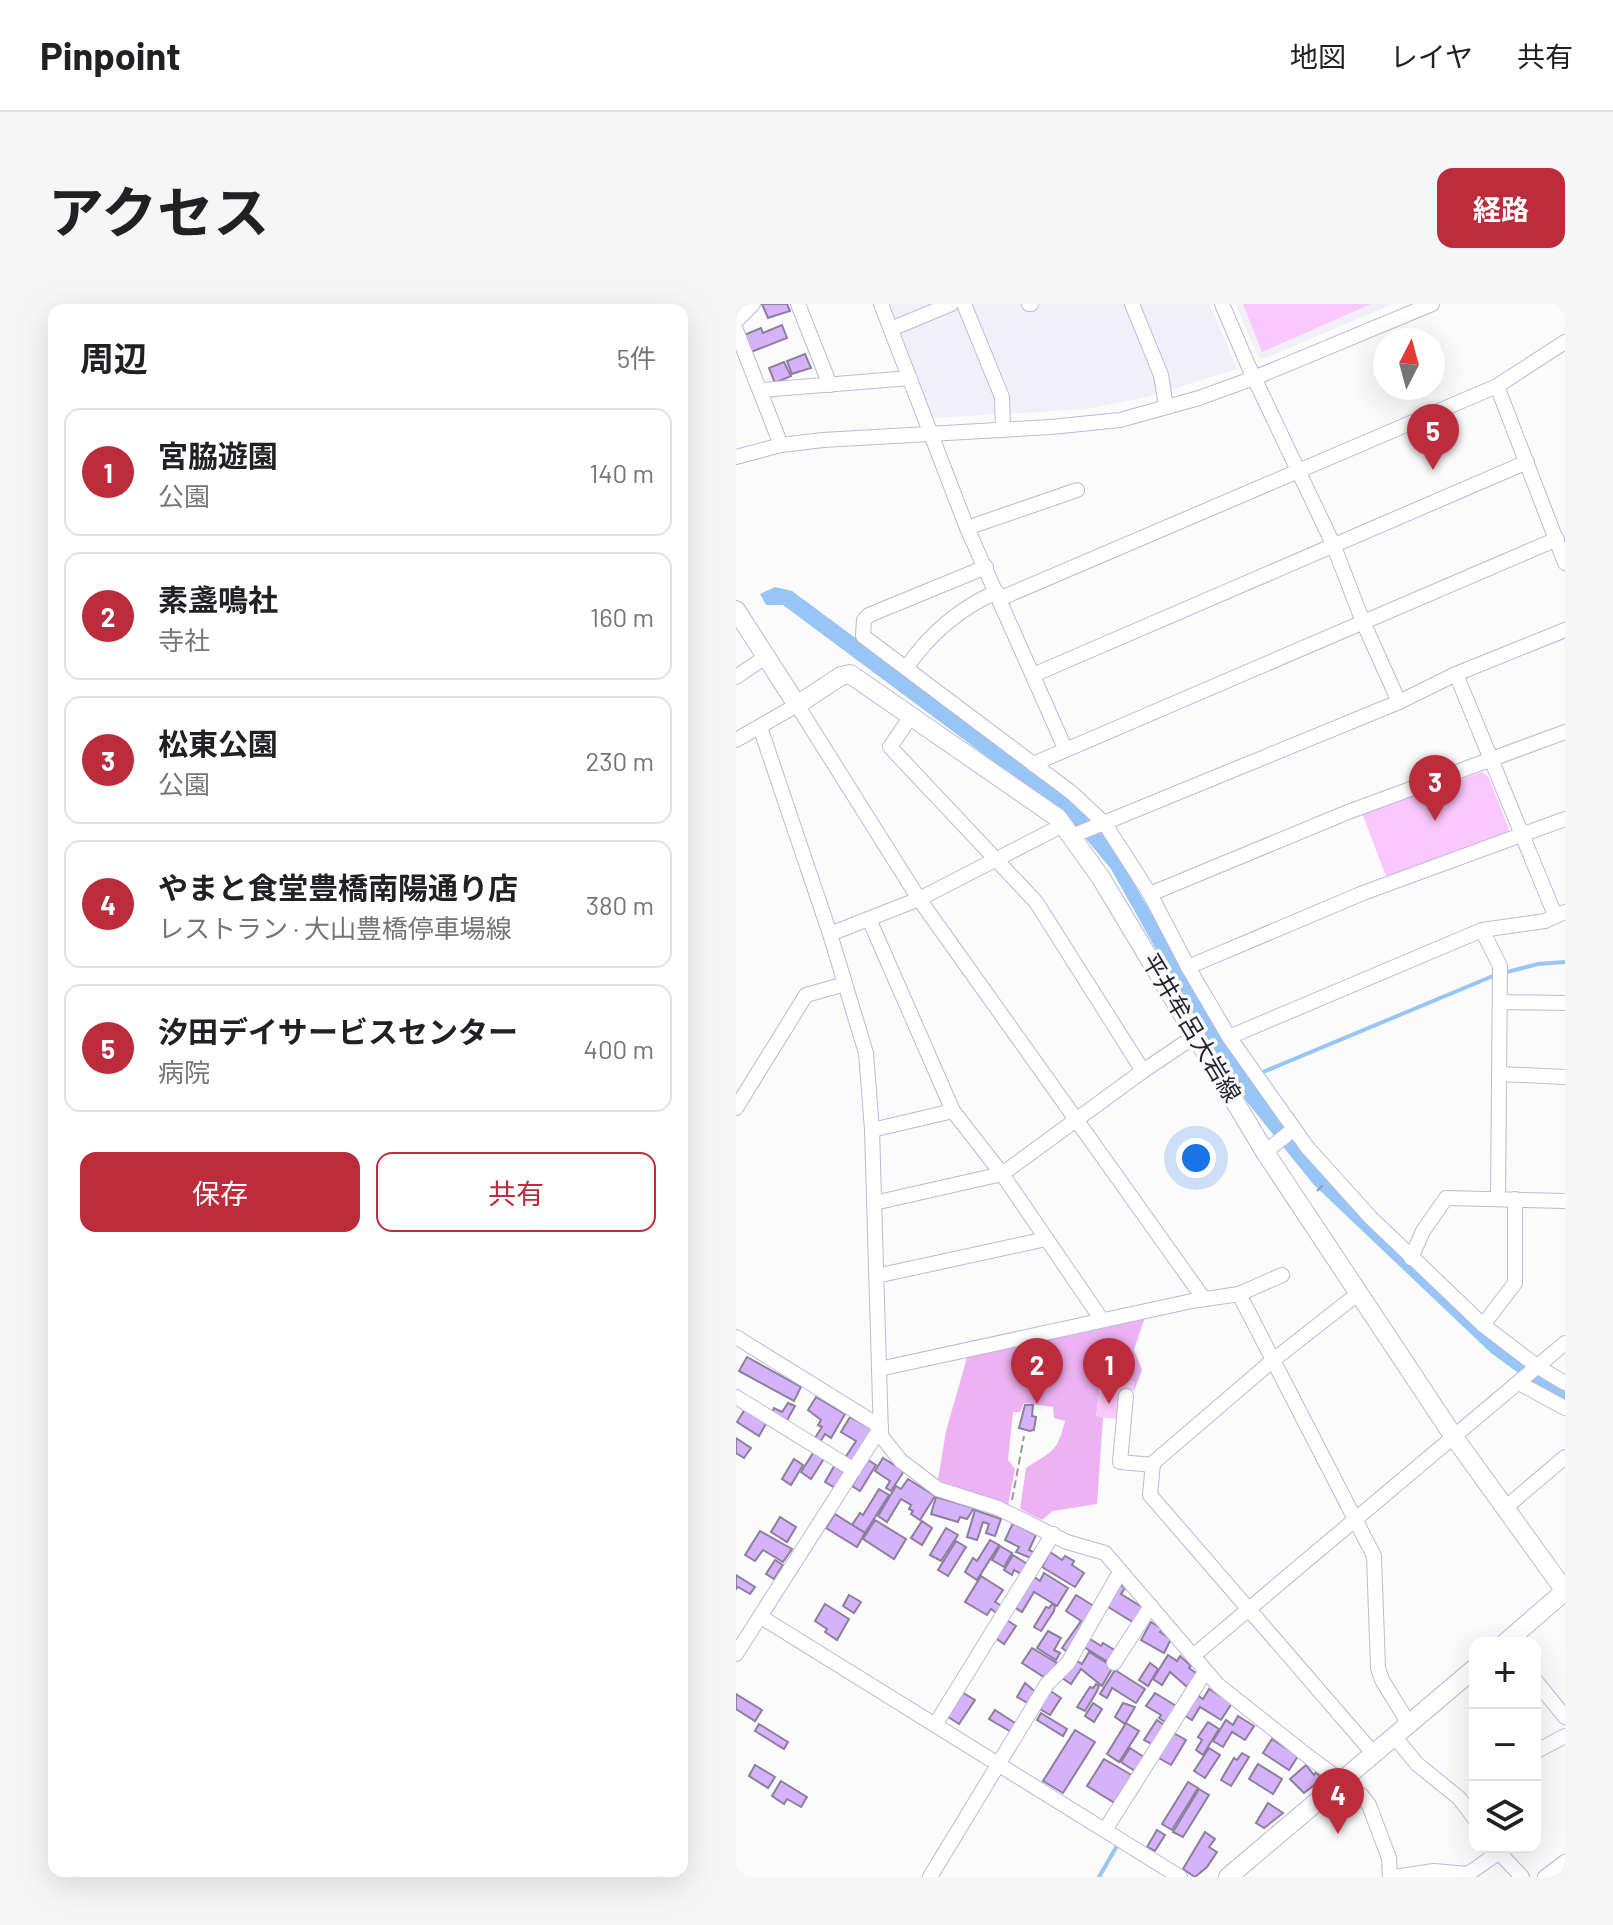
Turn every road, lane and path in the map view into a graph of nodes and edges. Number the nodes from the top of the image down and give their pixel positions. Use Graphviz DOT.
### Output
graph roads {
  1 [pos="753,304"];
  2 [pos="798,304"];
  3 [pos="881,304"];
  4 [pos="951,304"];
  5 [pos="964,304"];
  6 [pos="1132,304"];
  7 [pos="1222,304"];
  8 [pos="1432,304"];
  9 [pos="736,321"];
  10 [pos="891,329"];
  11 [pos="736,330"];
  12 [pos="1565,342"];
  13 [pos="910,378"];
  14 [pos="1254,378"];
  15 [pos="830,385"];
  16 [pos="1497,386"];
  17 [pos="761,390"];
  18 [pos="1166,407"];
  19 [pos="1003,429"];
  20 [pos="932,434"];
  21 [pos="781,445"];
  22 [pos="736,457"];
  23 [pos="1527,462"];
  24 [pos="1299,471"];
  25 [pos="1077,490"];
  26 [pos="967,528"];
  27 [pos="1557,539"];
  28 [pos="1333,544"];
  29 [pos="1565,563"];
  30 [pos="986,567"];
  31 [pos="998,595"];
  32 [pos="736,610"];
  33 [pos="1363,622"];
  34 [pos="1565,630"];
  35 [pos="767,656"];
  36 [pos="906,668"];
  37 [pos="1456,674"];
  38 [pos="1033,675"];
  39 [pos="736,677"];
  40 [pos="1399,702"];
  41 [pos="797,705"];
  42 [pos="912,715"];
  43 [pos="760,727"];
  44 [pos="1565,732"];
  45 [pos="736,740"];
  46 [pos="1065,748"];
  47 [pos="1490,761"];
  48 [pos="1033,764"];
  49 [pos="1565,819"];
  50 [pos="1102,824"];
  51 [pos="1071,831"];
  52 [pos="1522,834"];
  53 [pos="994,859"];
  54 [pos="1150,894"];
  55 [pos="919,899"];
  56 [pos="1560,914"];
  57 [pos="869,919"];
  58 [pos="1482,930"];
  59 [pos="830,934"];
  60 [pos="1188,967"];
  61 [pos="845,984"];
  62 [pos="1501,1002"];
  63 [pos="1565,1003"];
  64 [pos="1195,1036"];
  65 [pos="1229,1037"];
  66 [pos="1143,1071"];
  67 [pos="1500,1074"];
  68 [pos="1565,1077"];
  69 [pos="736,1108"];
  70 [pos="953,1111"];
  71 [pos="1075,1120"];
  72 [pos="1294,1129"];
  73 [pos="872,1130"];
  74 [pos="1270,1148"];
  75 [pos="1002,1174"];
  76 [pos="1498,1199"];
  77 [pos="1515,1199"];
  78 [pos="1565,1201"];
  79 [pos="874,1203"];
  80 [pos="1046,1239"];
  81 [pos="1411,1258"];
  82 [pos="1282,1275"];
  83 [pos="876,1276"];
  84 [pos="1359,1293"];
  85 [pos="1239,1294"];
  86 [pos="1204,1299"];
  87 [pos="1102,1320"];
  88 [pos="1483,1325"];
  89 [pos="736,1337"];
  90 [pos="1565,1343"];
  91 [pos="1272,1361"];
  92 [pos="1538,1367"];
  93 [pos="879,1369"];
  94 [pos="1519,1383"];
  95 [pos="1565,1383"];
  96 [pos="1126,1396"];
  97 [pos="736,1397"];
  98 [pos="1565,1408"];
  99 [pos="881,1427"];
  100 [pos="1024,1436"];
  101 [pos="1454,1437"];
  102 [pos="1565,1457"];
  103 [pos="1153,1465"];
  104 [pos="854,1470"];
  105 [pos="1505,1508"];
  106 [pos="1010,1513"];
  107 [pos="1356,1519"];
  108 [pos="1053,1534"];
  109 [pos="1120,1572"];
  110 [pos="1565,1591"];
  111 [pos="1151,1606"];
  112 [pos="1247,1609"];
  113 [pos="761,1617"];
  114 [pos="1512,1637"];
  115 [pos="736,1654"];
  116 [pos="1193,1656"];
  117 [pos="1114,1663"];
  118 [pos="1205,1672"];
  119 [pos="1469,1673"];
  120 [pos="1541,1687"];
  121 [pos="1565,1717"];
  122 [pos="935,1725"];
  123 [pos="1402,1730"];
  124 [pos="1565,1736"];
  125 [pos="1541,1749"];
  126 [pos="1373,1753"];
  127 [pos="999,1765"];
  128 [pos="1341,1782"];
  129 [pos="1469,1807"];
  130 [pos="1105,1830"];
  131 [pos="1492,1853"];
  132 [pos="1499,1853"];
  133 [pos="1565,1862"];
  134 [pos="930,1877"];
  135 [pos="1180,1877"];
  136 [pos="1228,1877"];
  137 [pos="1392,1877"];
  138 [pos="1522,1877"];
  139 [pos="1545,1877"];
  1 -- 9 [label="street"];
  2 -- 15 [label="street"];
  3 -- 10 [label="street"];
  4 -- 10 [label="street"];
  5 -- 19 [label="street"];
  6 -- 18 [label="street"];
  7 -- 14 [label="street"];
  8 -- 14 [label="street"];
  10 -- 13 [label="street"];
  11 -- 17 [label="street"];
  12 -- 16 [label="street"];
  13 -- 15 [label="street"];
  13 -- 20 [label="street"];
  14 -- 18 [label="street"];
  14 -- 24 [label="street"];
  15 -- 17 [label="street"];
  16 -- 23 [label="street"];
  16 -- 24 [label="street"];
  17 -- 21 [label="street"];
  18 -- 19 [label="street"];
  19 -- 20 [label="street"];
  20 -- 21 [label="street"];
  20 -- 26 [label="street"];
  21 -- 22 [label="street"];
  23 -- 27 [label="street"];
  23 -- 28 [label="street"];
  24 -- 28 [label="street"];
  24 -- 31 [label="street"];
  25 -- 26 [label="street"];
  26 -- 30 [label="street"];
  27 -- 29 [label="street"];
  27 -- 33 [label="street"];
  28 -- 33 [label="street"];
  28 -- 38 [label="street"];
  30 -- 31 [label="street"];
  30 -- 36 [label="street"];
  31 -- 36 [label="street"];
  31 -- 38 [label="street"];
  32 -- 35 [label="main road"];
  33 -- 40 [label="street"];
  33 -- 46 [label="street"];
  34 -- 37 [label="street"];
  35 -- 39 [label="street"];
  35 -- 41 [label="main road"];
  36 -- 48 [label="street"];
  37 -- 40 [label="street"];
  37 -- 47 [label="street"];
  38 -- 46 [label="street"];
  40 -- 50 [label="street"];
  41 -- 42 [label="main road, 平井牟呂大岩線"];
  41 -- 43 [label="street"];
  41 -- 55 [label="street"];
  42 -- 51 [label="main road, 平井牟呂大岩線"];
  42 -- 53 [label="street"];
  43 -- 45 [label="street"];
  43 -- 59 [label="street"];
  44 -- 47 [label="street"];
  46 -- 48 [label="street"];
  47 -- 52 [label="street"];
  47 -- 54 [label="street"];
  48 -- 50 [label="street"];
  49 -- 52 [label="street"];
  50 -- 51 [label="street"];
  50 -- 54 [label="street"];
  51 -- 53 [label="street"];
  51 -- 64 [label="main road, 平井牟呂大岩線"];
  52 -- 56 [label="street"];
  52 -- 60 [label="street"];
  53 -- 55 [label="street"];
  53 -- 66 [label="street"];
  54 -- 60 [label="street"];
  55 -- 57 [label="street"];
  55 -- 71 [label="street"];
  56 -- 58 [label="street"];
  57 -- 59 [label="street"];
  57 -- 70 [label="street"];
  58 -- 62 [label="street"];
  58 -- 65 [label="street"];
  59 -- 61 [label="street"];
  60 -- 65 [label="street"];
  61 -- 69 [label="street"];
  61 -- 73 [label="street"];
  62 -- 63 [label="street"];
  62 -- 67 [label="street"];
  64 -- 66 [label="street"];
  64 -- 74 [label="main road, 平井牟呂大岩線"];
  65 -- 72 [label="street"];
  66 -- 71 [label="street"];
  67 -- 68 [label="street"];
  67 -- 76 [label="street"];
  70 -- 73 [label="street"];
  70 -- 75 [label="street"];
  71 -- 75 [label="street"];
  71 -- 86 [label="street"];
  72 -- 74 [label="street"];
  72 -- 81 [label="street"];
  73 -- 79 [label="street"];
  74 -- 84 [label="main road, 平井牟呂大岩線"];
  75 -- 79 [label="street"];
  75 -- 80 [label="street"];
  76 -- 77 [label="street"];
  76 -- 81 [label="street"];
  77 -- 78 [label="street"];
  77 -- 88 [label="street"];
  79 -- 83 [label="street"];
  80 -- 83 [label="street"];
  80 -- 87 [label="street"];
  81 -- 88 [label="street"];
  82 -- 85 [label="street"];
  83 -- 93 [label="street"];
  84 -- 91 [label="street"];
  84 -- 101 [label="main road, 平井牟呂大岩線"];
  85 -- 86 [label="street"];
  85 -- 91 [label="street"];
  86 -- 87 [label="street"];
  87 -- 93 [label="street"];
  88 -- 92 [label="street"];
  89 -- 99 [label="street"];
  90 -- 92 [label="street"];
  91 -- 103 [label="street"];
  91 -- 107 [label="street"];
  92 -- 94 [label="street"];
  92 -- 95 [label="street"];
  93 -- 99 [label="street"];
  94 -- 98 [label="street"];
  94 -- 101 [label="street"];
  96 -- 103 [label="street"];
  97 -- 104 [label="street"];
  99 -- 104 [label="street"];
  99 -- 106 [label="street"];
  100 -- 106 [label="path"];
  101 -- 105 [label="main road, 平井牟呂大岩線"];
  101 -- 107 [label="street"];
  102 -- 105 [label="street"];
  103 -- 112 [label="street"];
  104 -- 113 [label="street"];
  105 -- 110 [label="main road, 平井牟呂大岩線"];
  106 -- 108 [label="street"];
  107 -- 112 [label="street"];
  107 -- 123 [label="street"];
  108 -- 109 [label="street"];
  108 -- 122 [label="street"];
  109 -- 111 [label="street"];
  109 -- 127 [label="street"];
  110 -- 114 [label="main road"];
  111 -- 116 [label="street"];
  111 -- 117 [label="street"];
  112 -- 116 [label="street"];
  112 -- 126 [label="street"];
  113 -- 115 [label="street"];
  113 -- 122 [label="street"];
  116 -- 118 [label="street"];
  118 -- 128 [label="street"];
  118 -- 130 [label="street"];
  119 -- 123 [label="main road"];
  120 -- 121 [label="street"];
  122 -- 127 [label="street"];
  123 -- 126 [label="main road"];
  123 -- 129 [label="street"];
  124 -- 125 [label="street"];
  126 -- 128 [label="main road"];
  127 -- 130 [label="street"];
  127 -- 134 [label="street"];
  128 -- 136 [label="main road"];
  128 -- 137 [label="street"];
  130 -- 135 [label="street"];
  131 -- 137 [label="street"];
  132 -- 138 [label="street"];
  133 -- 139 [label="street"];
}
